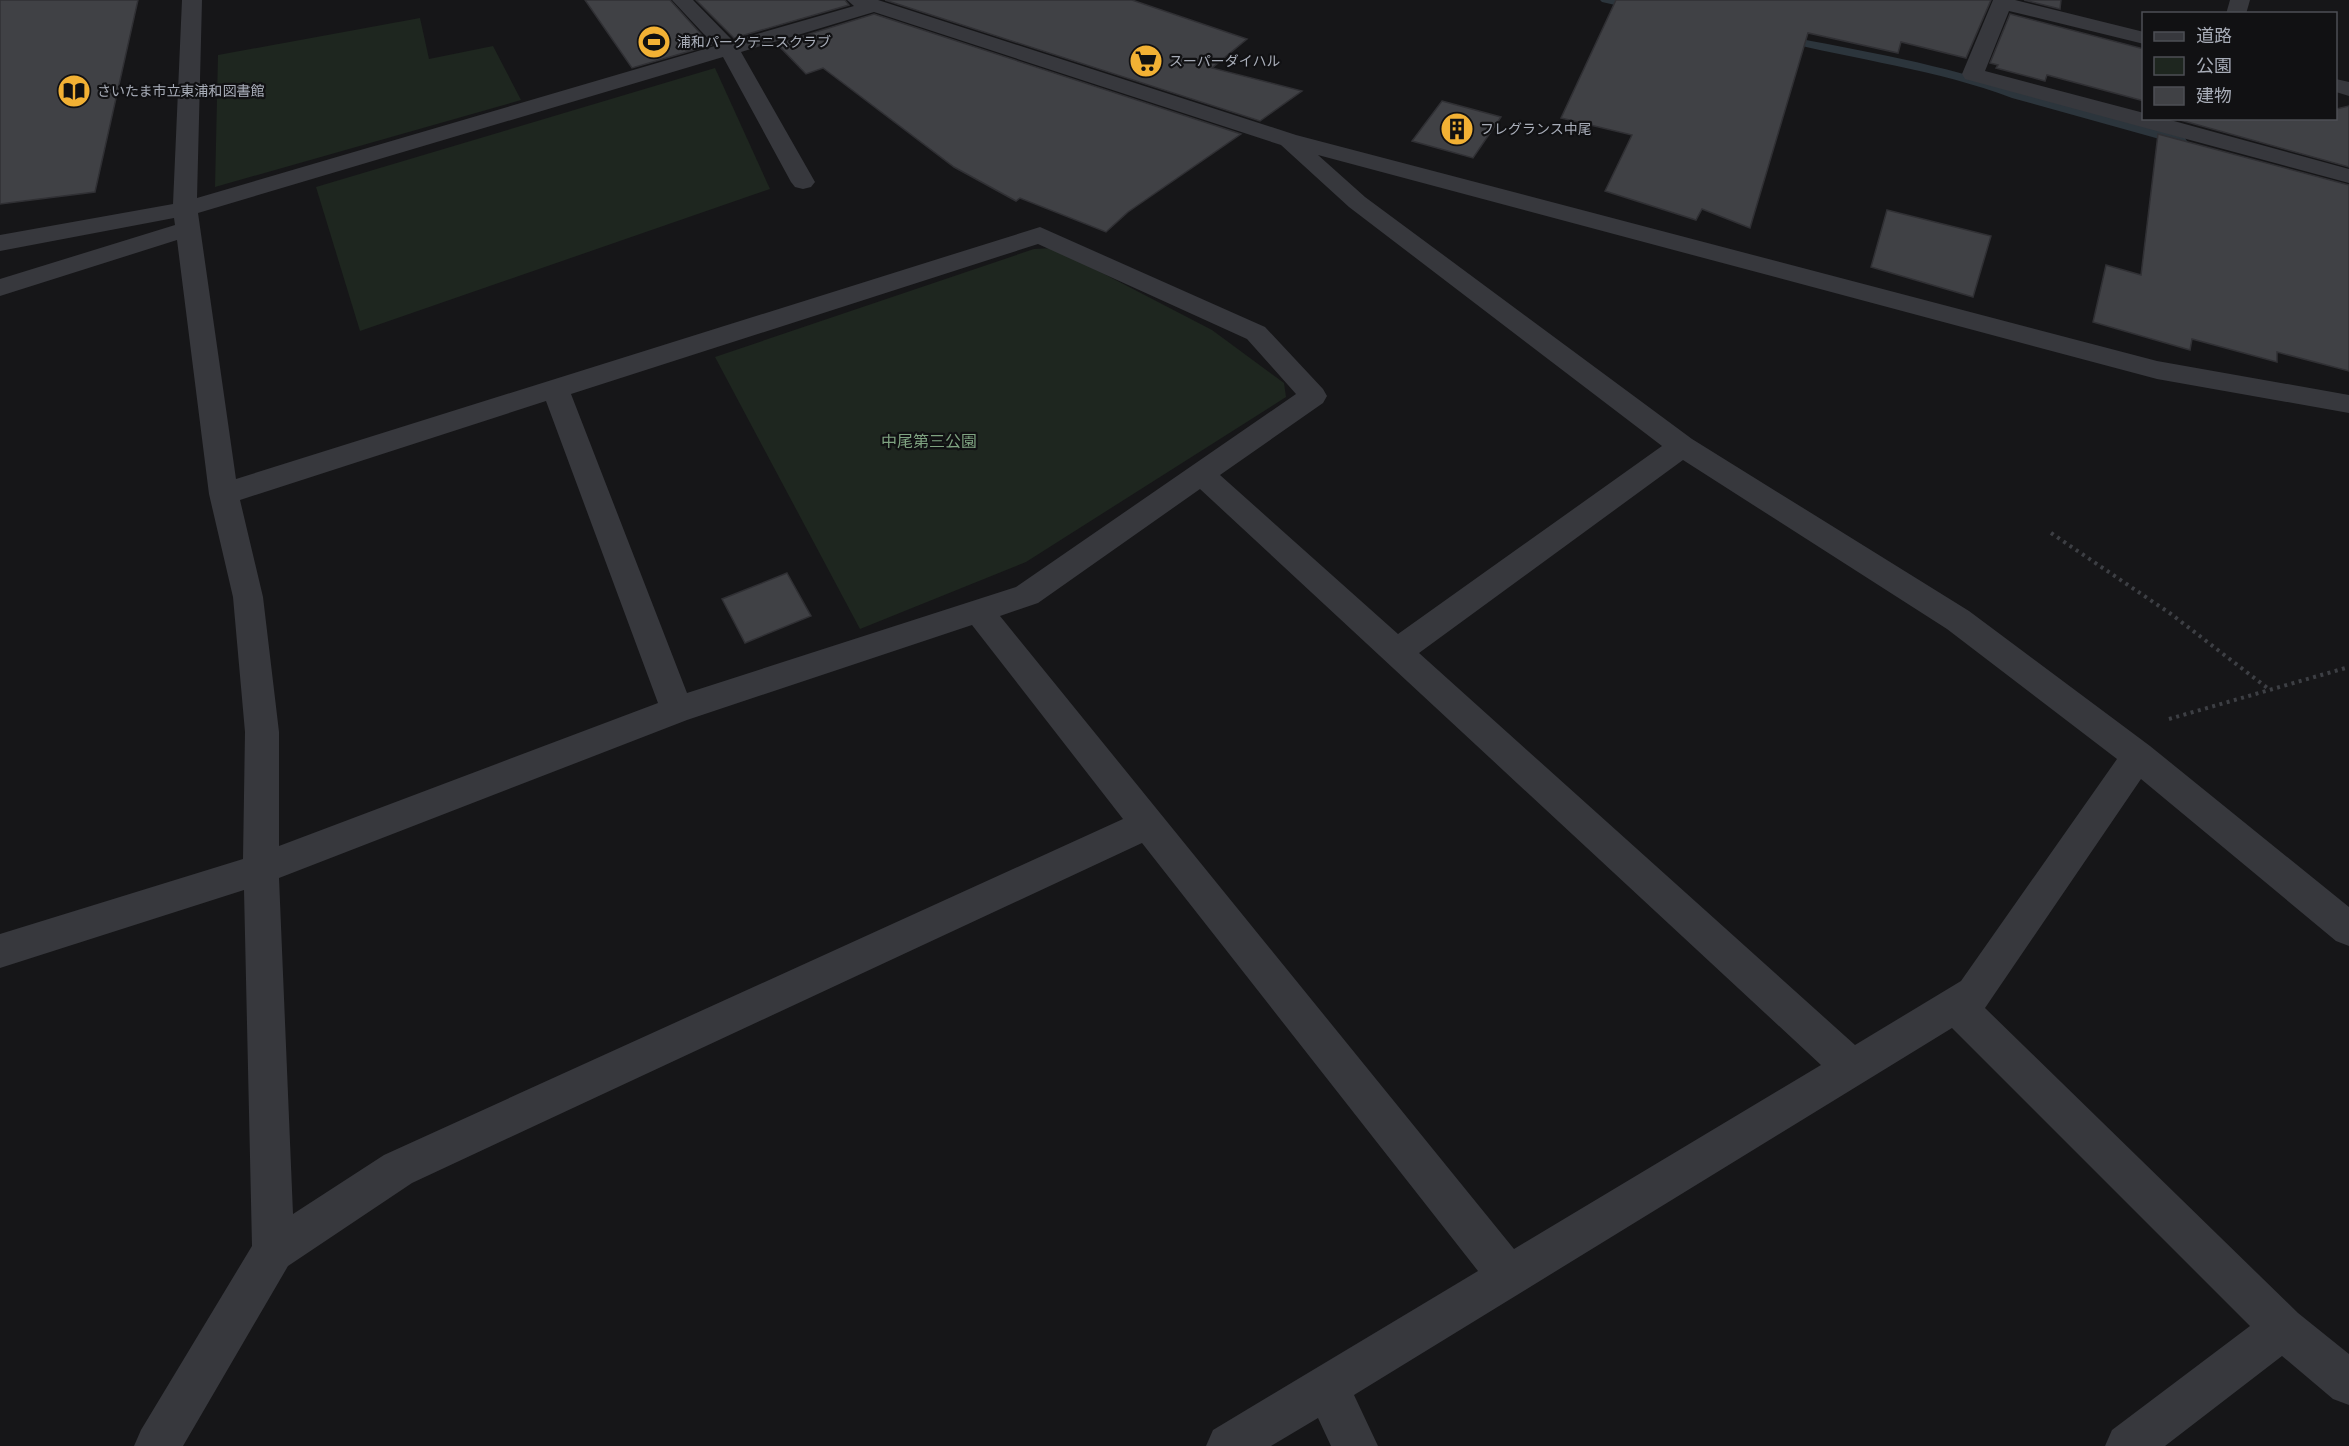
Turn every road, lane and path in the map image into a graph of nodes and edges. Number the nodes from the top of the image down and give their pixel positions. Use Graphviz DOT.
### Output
graph roads {
  1 [pos="192,0"];
  2 [pos="682,0"];
  3 [pos="2002,1"];
  4 [pos="865,3"];
  5 [pos="2142,37"];
  6 [pos="729,49"];
  7 [pos="2142,120"];
  8 [pos="2142,120"];
  9 [pos="1288,140"];
  10 [pos="2349,176"];
  11 [pos="803,182"];
  12 [pos="186,219"];
  13 [pos="0,243"];
  14 [pos="0,288"];
  15 [pos="555,388"];
  16 [pos="2349,404"];
  17 [pos="1682,446"];
  18 [pos="1201,474"];
  19 [pos="224,494"];
  20 [pos="2051,533"];
  21 [pos="978,611"];
  22 [pos="1397,652"];
  23 [pos="2349,667"];
  24 [pos="2270,690"];
  25 [pos="677,710"];
  26 [pos="2124,746"];
  27 [pos="1148,824"];
  28 [pos="261,869"];
  29 [pos="2349,929"];
  30 [pos="0,951"];
  31 [pos="1956,1006"];
  32 [pos="1852,1068"];
  33 [pos="273,1251"];
  34 [pos="1509,1276"];
  35 [pos="2283,1328"];
  36 [pos="2349,1383"];
  37 [pos="1326,1386"];
  38 [pos="157,1446"];
  39 [pos="1229,1446"];
  40 [pos="1355,1446"];
  41 [pos="2128,1446"];
  1 -- 12 [label="street"];
  2 -- 6 [label="street"];
  3 -- 5 [label="street"];
  3 -- 7 [label="street"];
  4 -- 6 [label="street"];
  4 -- 9 [label="street"];
  6 -- 11 [label="street"];
  6 -- 12 [label="street"];
  8 -- 10 [label="street"];
  9 -- 16 [label="street"];
  9 -- 17 [label="street"];
  12 -- 13 [label="street"];
  12 -- 14 [label="street"];
  12 -- 19 [label="street"];
  15 -- 18 [label="street"];
  15 -- 19 [label="street"];
  15 -- 25 [label="street"];
  17 -- 22 [label="street"];
  17 -- 26 [label="street"];
  18 -- 21 [label="street"];
  18 -- 22 [label="street"];
  19 -- 28 [label="street"];
  20 -- 24 [label="path"];
  21 -- 25 [label="street"];
  21 -- 27 [label="street"];
  22 -- 32 [label="street"];
  23 -- 24 [label="path"];
  24 -- 26 [label="path"];
  25 -- 28 [label="street"];
  26 -- 29 [label="street"];
  26 -- 31 [label="street"];
  27 -- 33 [label="street"];
  27 -- 34 [label="street"];
  28 -- 30 [label="street"];
  28 -- 33 [label="street"];
  31 -- 32 [label="street"];
  31 -- 35 [label="street"];
  32 -- 34 [label="street"];
  33 -- 38 [label="street"];
  34 -- 37 [label="street"];
  35 -- 36 [label="street"];
  35 -- 41 [label="street"];
  37 -- 39 [label="street"];
  37 -- 40 [label="street"];
}
